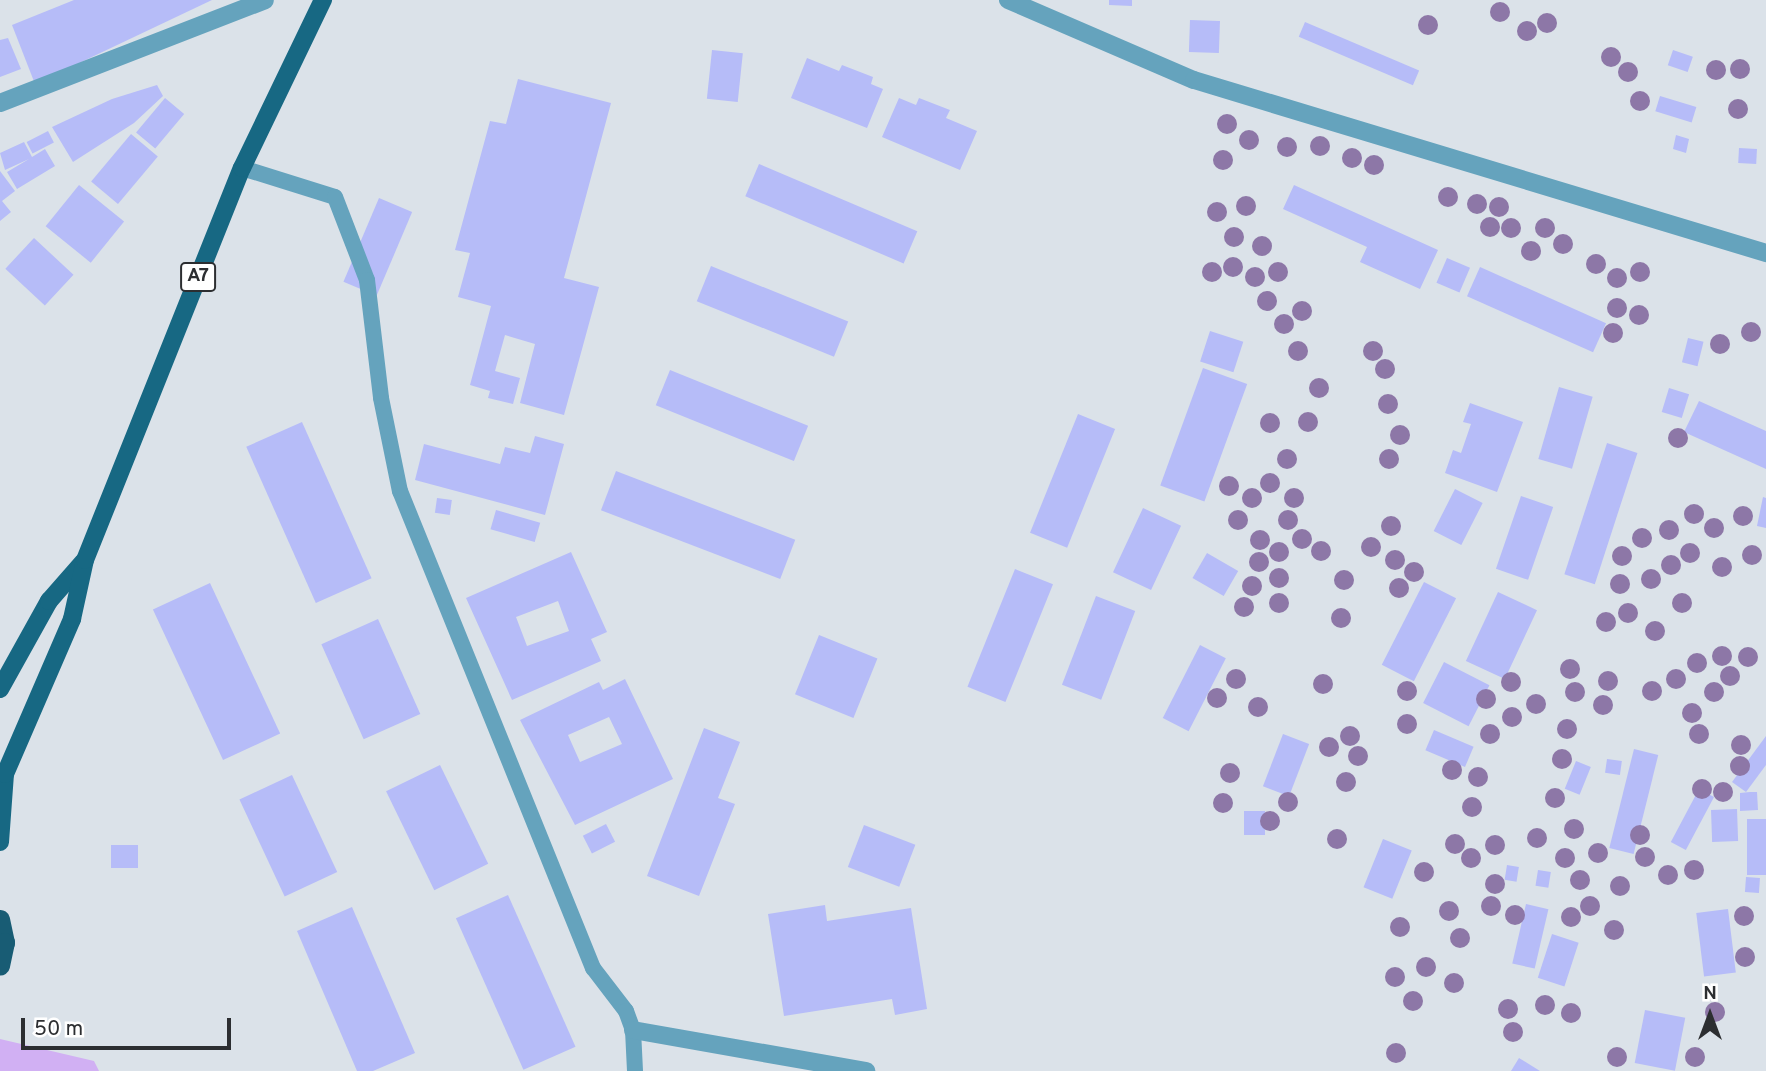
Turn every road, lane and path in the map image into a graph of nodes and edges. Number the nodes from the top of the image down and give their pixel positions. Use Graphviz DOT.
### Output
graph roads {
  1 [pos="265,0"];
  2 [pos="323,0"];
  3 [pos="1008,0"];
  4 [pos="0,103"];
  5 [pos="242,168"];
  6 [pos="1766,253"];
  7 [pos="85,560"];
  8 [pos="0,689"];
  9 [pos="0,842"];
  10 [pos="0,919"];
  11 [pos="0,965"];
  12 [pos="633,1030"];
  13 [pos="635,1071"];
  14 [pos="866,1071"];
  1 -- 4 [label="street"];
  2 -- 5 [label="main road, A7"];
  3 -- 6 [label="street"];
  5 -- 7 [label="main road, A7"];
  5 -- 12 [label="lane"];
  7 -- 8 [label="main road, A7"];
  7 -- 9 [label="main road, A7"];
  10 -- 11 [label="highway"];
  12 -- 13 [label="lane"];
  12 -- 14 [label="street"];
}
